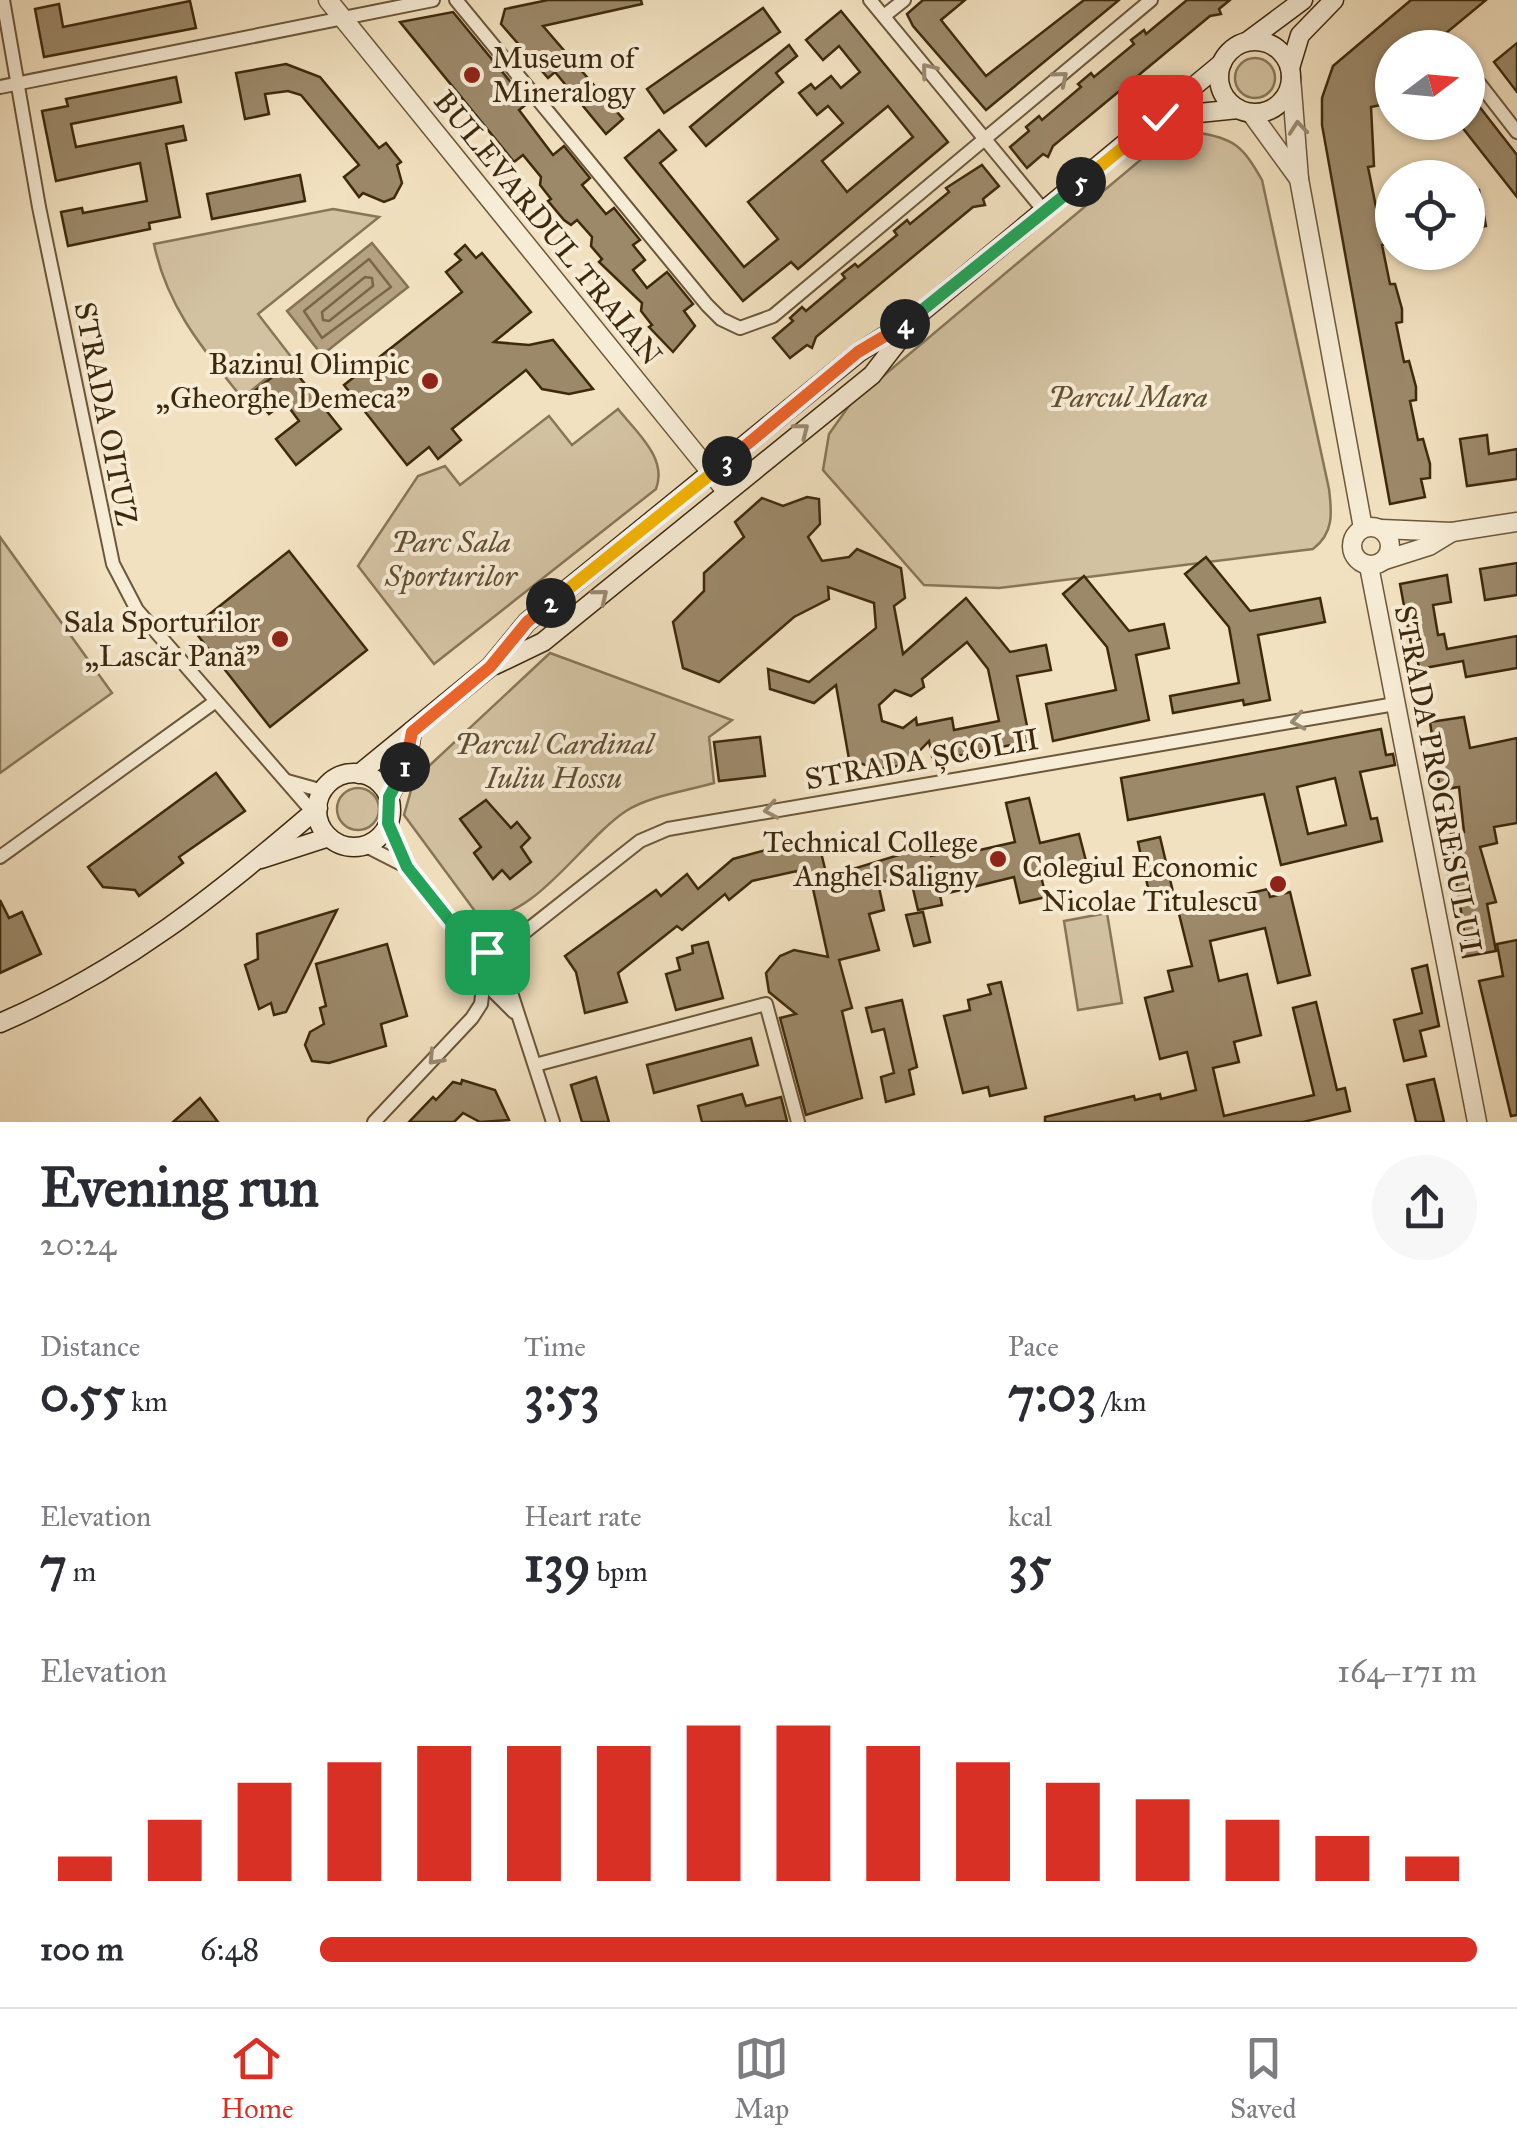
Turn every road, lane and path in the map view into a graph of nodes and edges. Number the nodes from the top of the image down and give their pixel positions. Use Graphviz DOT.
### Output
graph roads {
  1 [pos="3,0"];
  2 [pos="328,0"];
  3 [pos="433,0"];
  4 [pos="456,0"];
  5 [pos="870,0"];
  6 [pos="904,0"];
  7 [pos="1150,0"];
  8 [pos="1303,0"];
  9 [pos="1329,5"];
  10 [pos="884,16"];
  11 [pos="343,19"];
  12 [pos="1246,42"];
  13 [pos="1222,63"];
  14 [pos="1290,73"];
  15 [pos="17,84"];
  16 [pos="0,87"];
  17 [pos="1485,91"];
  18 [pos="1244,111"];
  19 [pos="1160,117"];
  20 [pos="1517,132"];
  21 [pos="986,140"];
  22 [pos="1299,179"];
  23 [pos="1045,212"];
  24 [pos="918,316"];
  25 [pos="712,473"];
  26 [pos="726,491"];
  27 [pos="1517,522"];
  28 [pos="1372,529"];
  29 [pos="1452,532"];
  30 [pos="1377,563"];
  31 [pos="490,667"];
  32 [pos="216,702"];
  33 [pos="1394,704"];
  34 [pos="412,732"];
  35 [pos="360,774"];
  36 [pos="285,780"];
  37 [pos="389,797"];
  38 [pos="318,808"];
  39 [pos="388,823"];
  40 [pos="329,837"];
  41 [pos="364,846"];
  42 [pos="0,857"];
  43 [pos="256,860"];
  44 [pos="407,867"];
  45 [pos="458,931"];
  46 [pos="492,953"];
  47 [pos="470,966"];
  48 [pos="505,974"];
  49 [pos="486,987"];
  50 [pos="514,1012"];
  51 [pos="0,1023"];
  52 [pos="535,1065"];
  53 [pos="374,1122"];
  54 [pos="553,1122"];
  55 [pos="798,1122"];
  56 [pos="1477,1122"];
  1 -- 15 [label="street, STRADA OITUZ"];
  2 -- 11 [label="main road, BULEVARDUL TRAIAN"];
  3 -- 11 [label="street"];
  4 -- 21 [label="street"];
  5 -- 10 [label="street"];
  6 -- 10 [label="street"];
  21 -- 7 [label="street, one-way"];
  8 -- 12 [label="main road"];
  9 -- 14 [label="main road"];
  21 -- 10 [label="street, one-way"];
  11 -- 15 [label="street"];
  11 -- 25 [label="main road, BULEVARDUL TRAIAN"];
  12 -- 13 [label="main road"];
  12 -- 14 [label="main road"];
  13 -- 18 [label="main road"];
  13 -- 19 [label="main road"];
  14 -- 18 [label="main road"];
  22 -- 14 [label="main road, STRADA PROGRESULUI, one-way"];
  15 -- 16 [label="street"];
  15 -- 32 [label="street, STRADA OITUZ"];
  17 -- 20 [label="street"];
  18 -- 19 [label="main road"];
  18 -- 22 [label="main road, STRADA PROGRESULUI"];
  19 -- 23 [label="main road"];
  21 -- 23 [label="street"];
  22 -- 28 [label="main road, STRADA PROGRESULUI"];
  23 -- 24 [label="main road"];
  24 -- 25 [label="main road"];
  26 -- 24 [label="main road, one-way"];
  25 -- 26 [label="main road, BULEVARDUL TRAIAN"];
  25 -- 31 [label="main road"];
  31 -- 26 [label="main road, one-way"];
  27 -- 29 [label="main road"];
  28 -- 29 [label="main road"];
  28 -- 30 [label="main road, STRADA PROGRESULUI"];
  28 -- 30 [label="main road, STRADA PROGRESULUI"];
  29 -- 30 [label="main road"];
  30 -- 33 [label="main road, STRADA PROGRESULUI"];
  31 -- 34 [label="main road"];
  32 -- 36 [label="street, STRADA OITUZ"];
  32 -- 42 [label="street"];
  33 -- 46 [label="street, STRADA ȘCOLII, one-way"];
  33 -- 56 [label="main road, STRADA PROGRESULUI"];
  34 -- 35 [label="main road"];
  34 -- 37 [label="main road"];
  35 -- 37 [label="main road"];
  35 -- 38 [label="main road"];
  36 -- 38 [label="street"];
  36 -- 38 [label="street, STRADA OITUZ"];
  37 -- 39 [label="main road"];
  38 -- 40 [label="main road"];
  38 -- 43 [label="main road"];
  39 -- 41 [label="main road"];
  39 -- 44 [label="street"];
  40 -- 41 [label="main road"];
  40 -- 43 [label="main road"];
  41 -- 44 [label="street"];
  43 -- 51 [label="main road"];
  44 -- 45 [label="street"];
  45 -- 46 [label="street"];
  45 -- 47 [label="street"];
  46 -- 47 [label="street"];
  46 -- 48 [label="street"];
  47 -- 49 [label="street"];
  48 -- 49 [label="street"];
  48 -- 50 [label="street"];
  49 -- 50 [label="street"];
  49 -- 53 [label="street, one-way"];
  50 -- 52 [label="street"];
  52 -- 54 [label="street"];
  52 -- 55 [label="street"];
}
